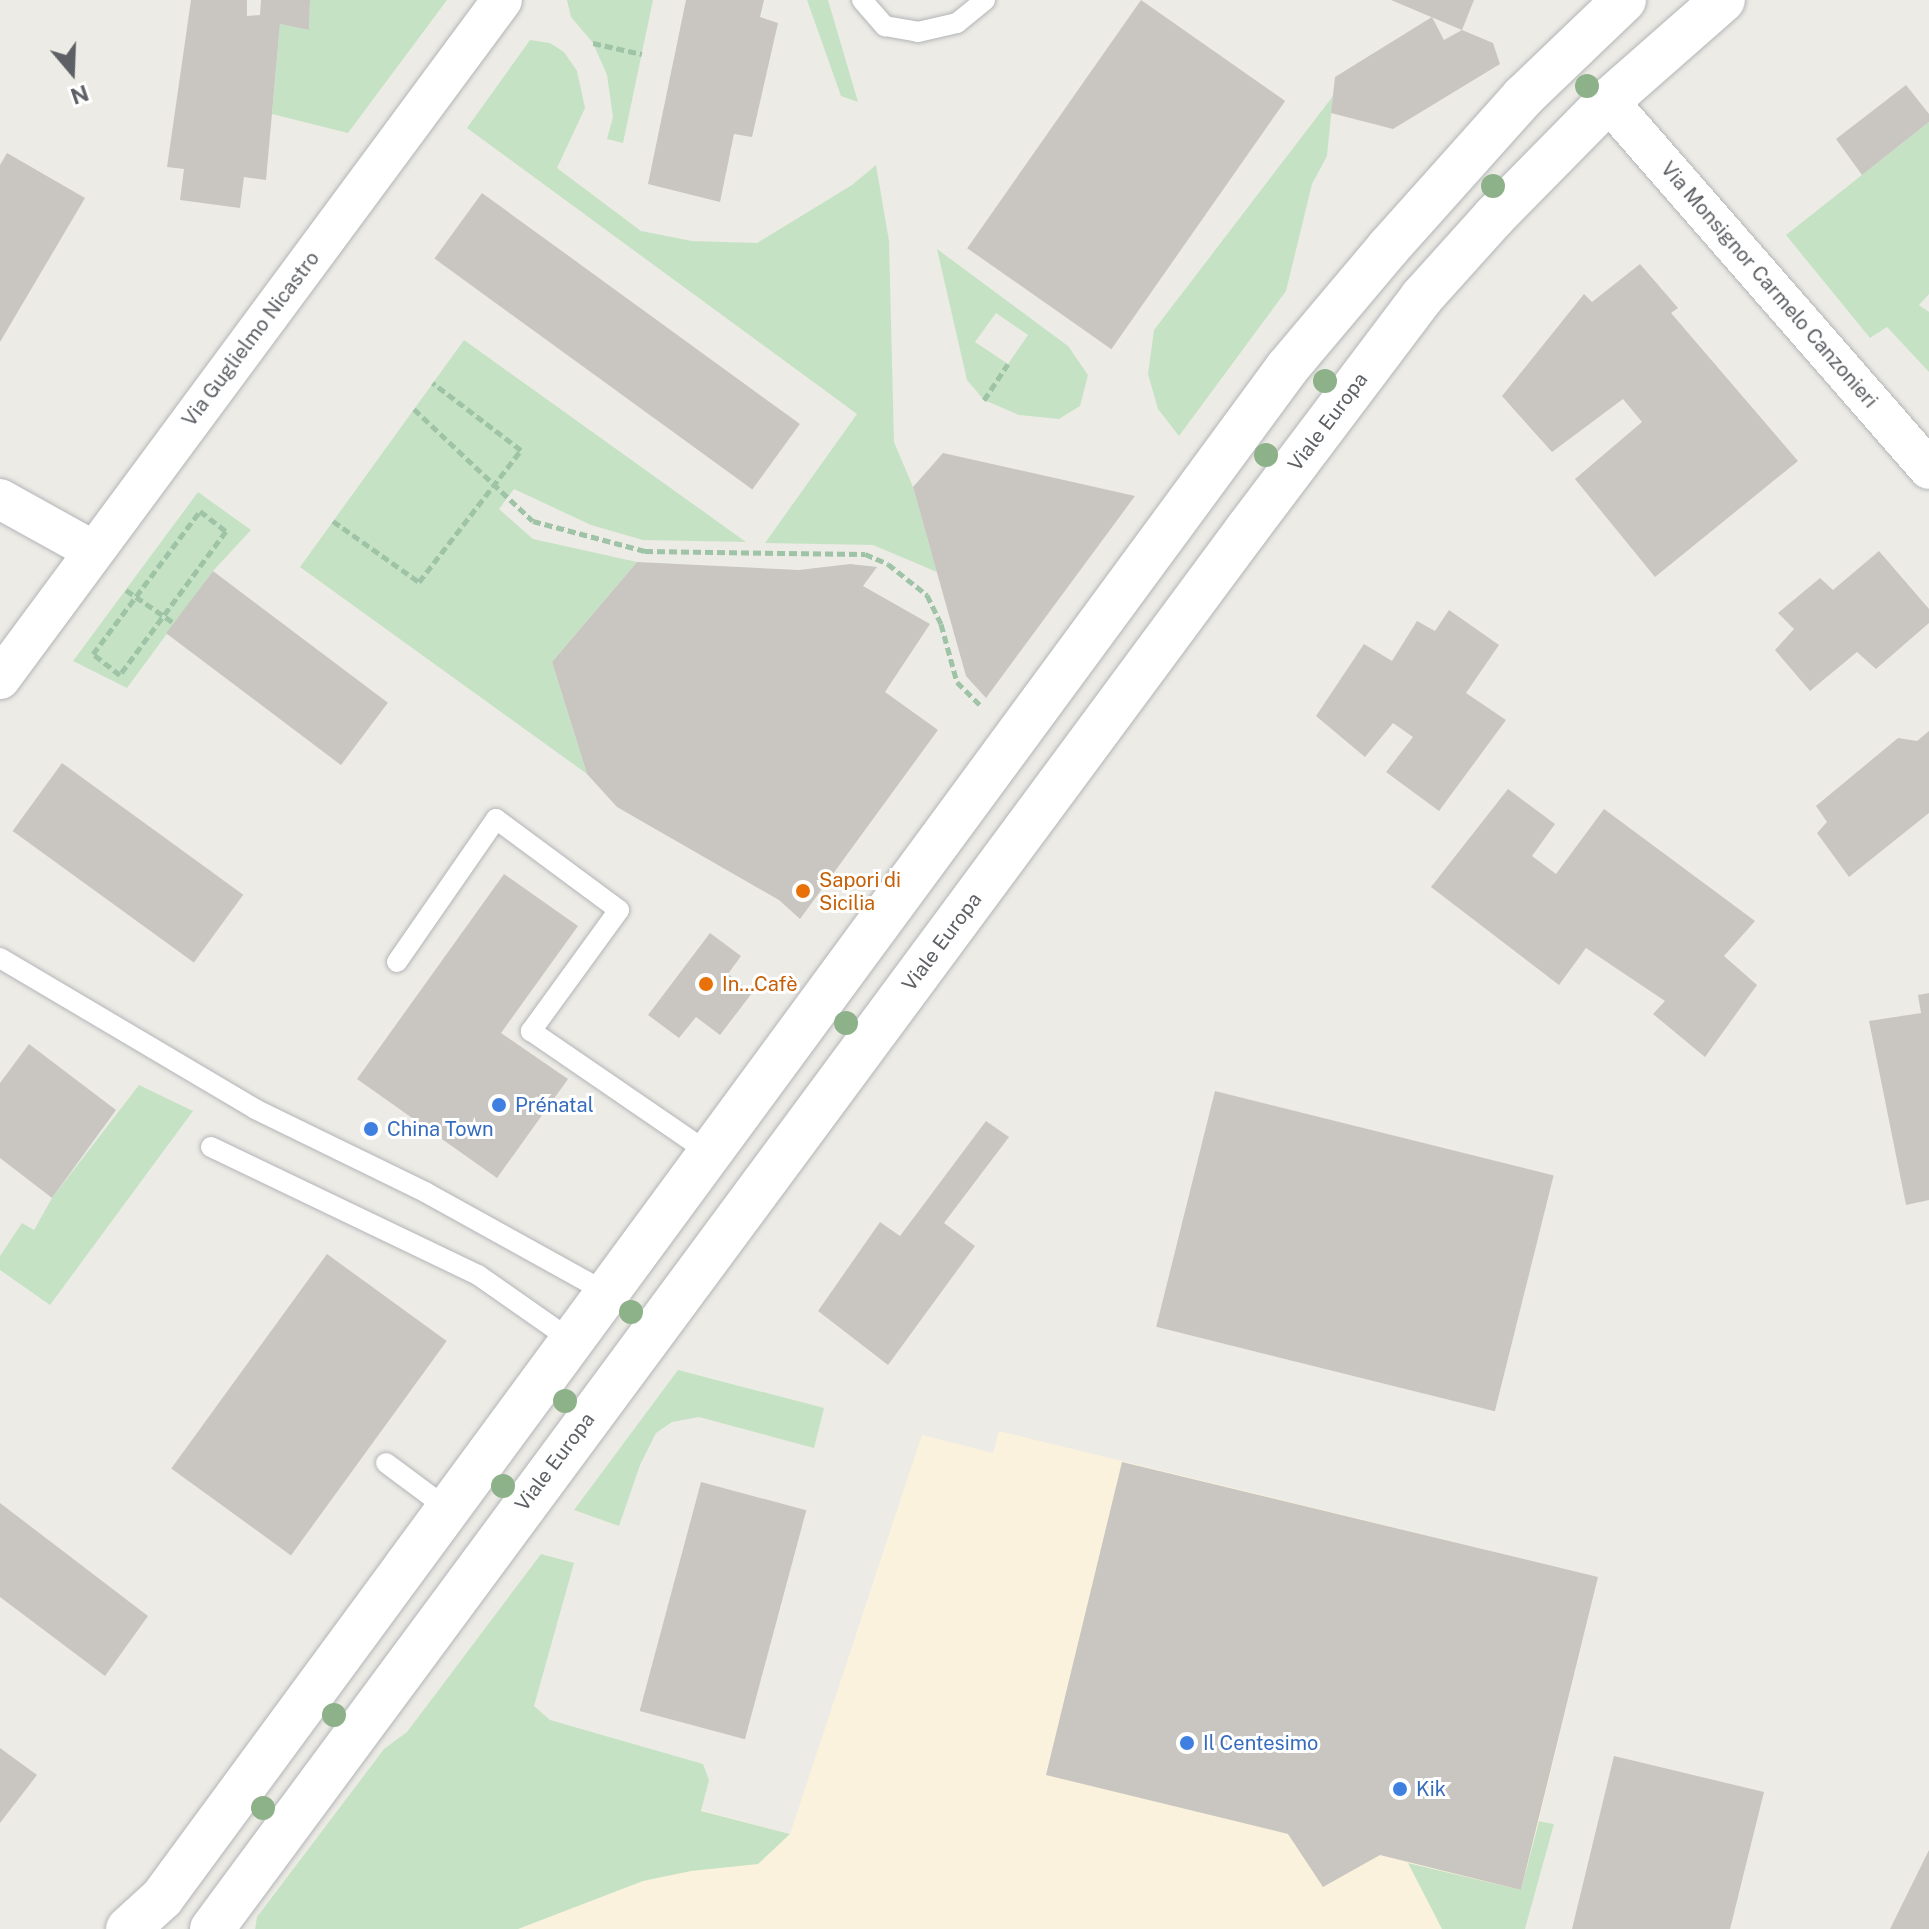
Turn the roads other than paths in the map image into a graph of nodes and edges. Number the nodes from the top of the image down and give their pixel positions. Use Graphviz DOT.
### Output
graph roads {
  1 [pos="502,0"];
  2 [pos="862,0"];
  3 [pos="985,0"];
  4 [pos="1624,0"];
  5 [pos="1723,0"];
  6 [pos="1608,101"];
  7 [pos="1929,469"];
  8 [pos="0,499"];
  9 [pos="94,551"];
  10 [pos="0,679"];
  11 [pos="0,958"];
  12 [pos="397,962"];
  13 [pos="211,1147"];
  14 [pos="709,1153"];
  15 [pos="607,1293"];
  16 [pos="571,1340"];
  17 [pos="386,1463"];
  18 [pos="448,1509"];
  19 [pos="128,1929"];
  20 [pos="212,1929"];
  1 -- 9 [label="street, Via Guglielmo Nicastro"];
  2 -- 3 [label="lane"];
  4 -- 14 [label="main road"];
  5 -- 6 [label="main road, Viale Europa"];
  6 -- 7 [label="street, Via Monsignor Carmelo Canzonieri"];
  6 -- 20 [label="main road, Viale Europa"];
  8 -- 9 [label="street"];
  9 -- 10 [label="street, Via Guglielmo Nicastro"];
  11 -- 15 [label="lane"];
  12 -- 14 [label="lane"];
  13 -- 16 [label="lane"];
  14 -- 15 [label="main road"];
  15 -- 16 [label="main road"];
  16 -- 18 [label="main road"];
  17 -- 18 [label="lane"];
  18 -- 19 [label="main road"];
}
